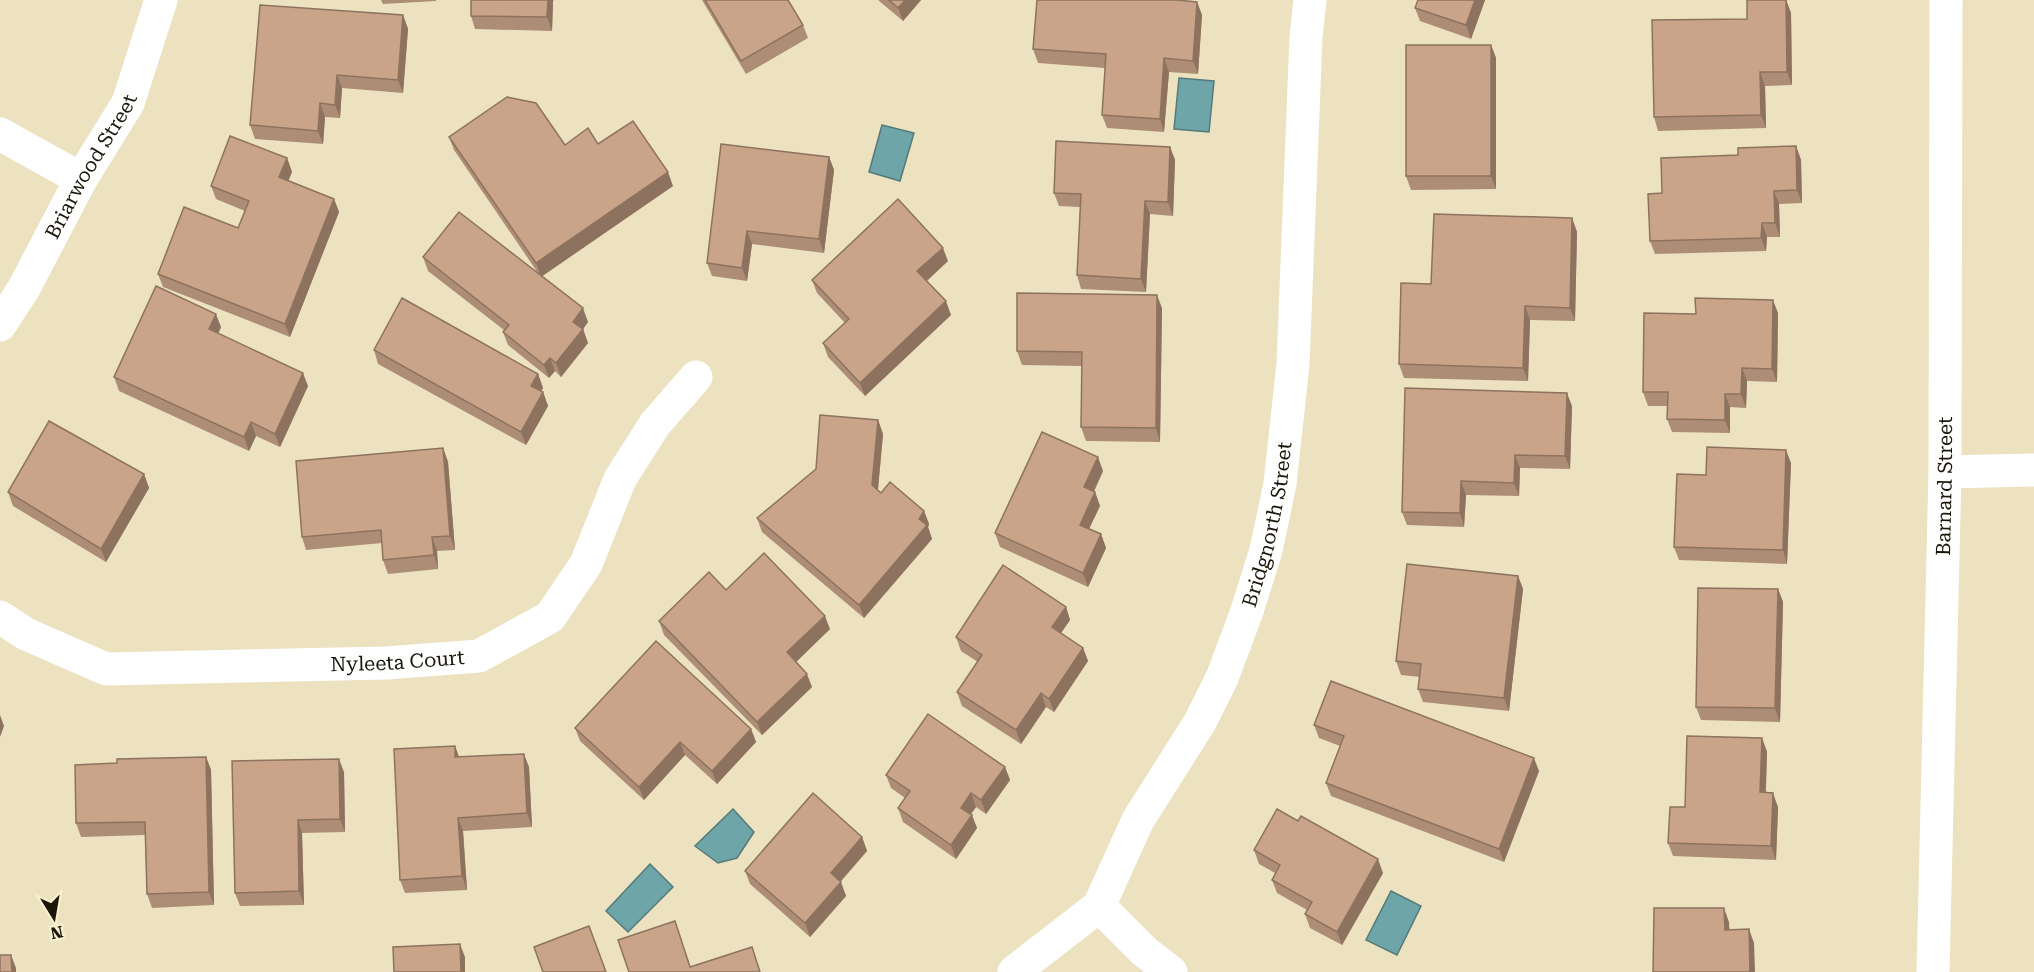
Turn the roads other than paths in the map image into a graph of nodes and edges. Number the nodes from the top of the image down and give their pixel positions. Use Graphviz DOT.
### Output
graph roads {
  1 [pos="161,0"];
  2 [pos="1310,0"];
  3 [pos="1946,0"];
  4 [pos="0,134"];
  5 [pos="81,178"];
  6 [pos="0,325"];
  7 [pos="696,377"];
  8 [pos="2034,470"];
  9 [pos="1945,472"];
  10 [pos="0,617"];
  11 [pos="1099,906"];
  12 [pos="1014,972"];
  13 [pos="1171,972"];
  14 [pos="1933,972"];
  1 -- 5 [label="street, Briarwood Street"];
  2 -- 11 [label="street, Bridgnorth Street"];
  3 -- 9 [label="street, Barnard Street"];
  4 -- 5 [label="street"];
  5 -- 6 [label="street, Briarwood Street"];
  7 -- 10 [label="street, Nyleeta Court"];
  8 -- 9 [label="street"];
  9 -- 14 [label="street, Barnard Street"];
  11 -- 12 [label="street, Bridgnorth Street"];
  11 -- 13 [label="street"];
}
